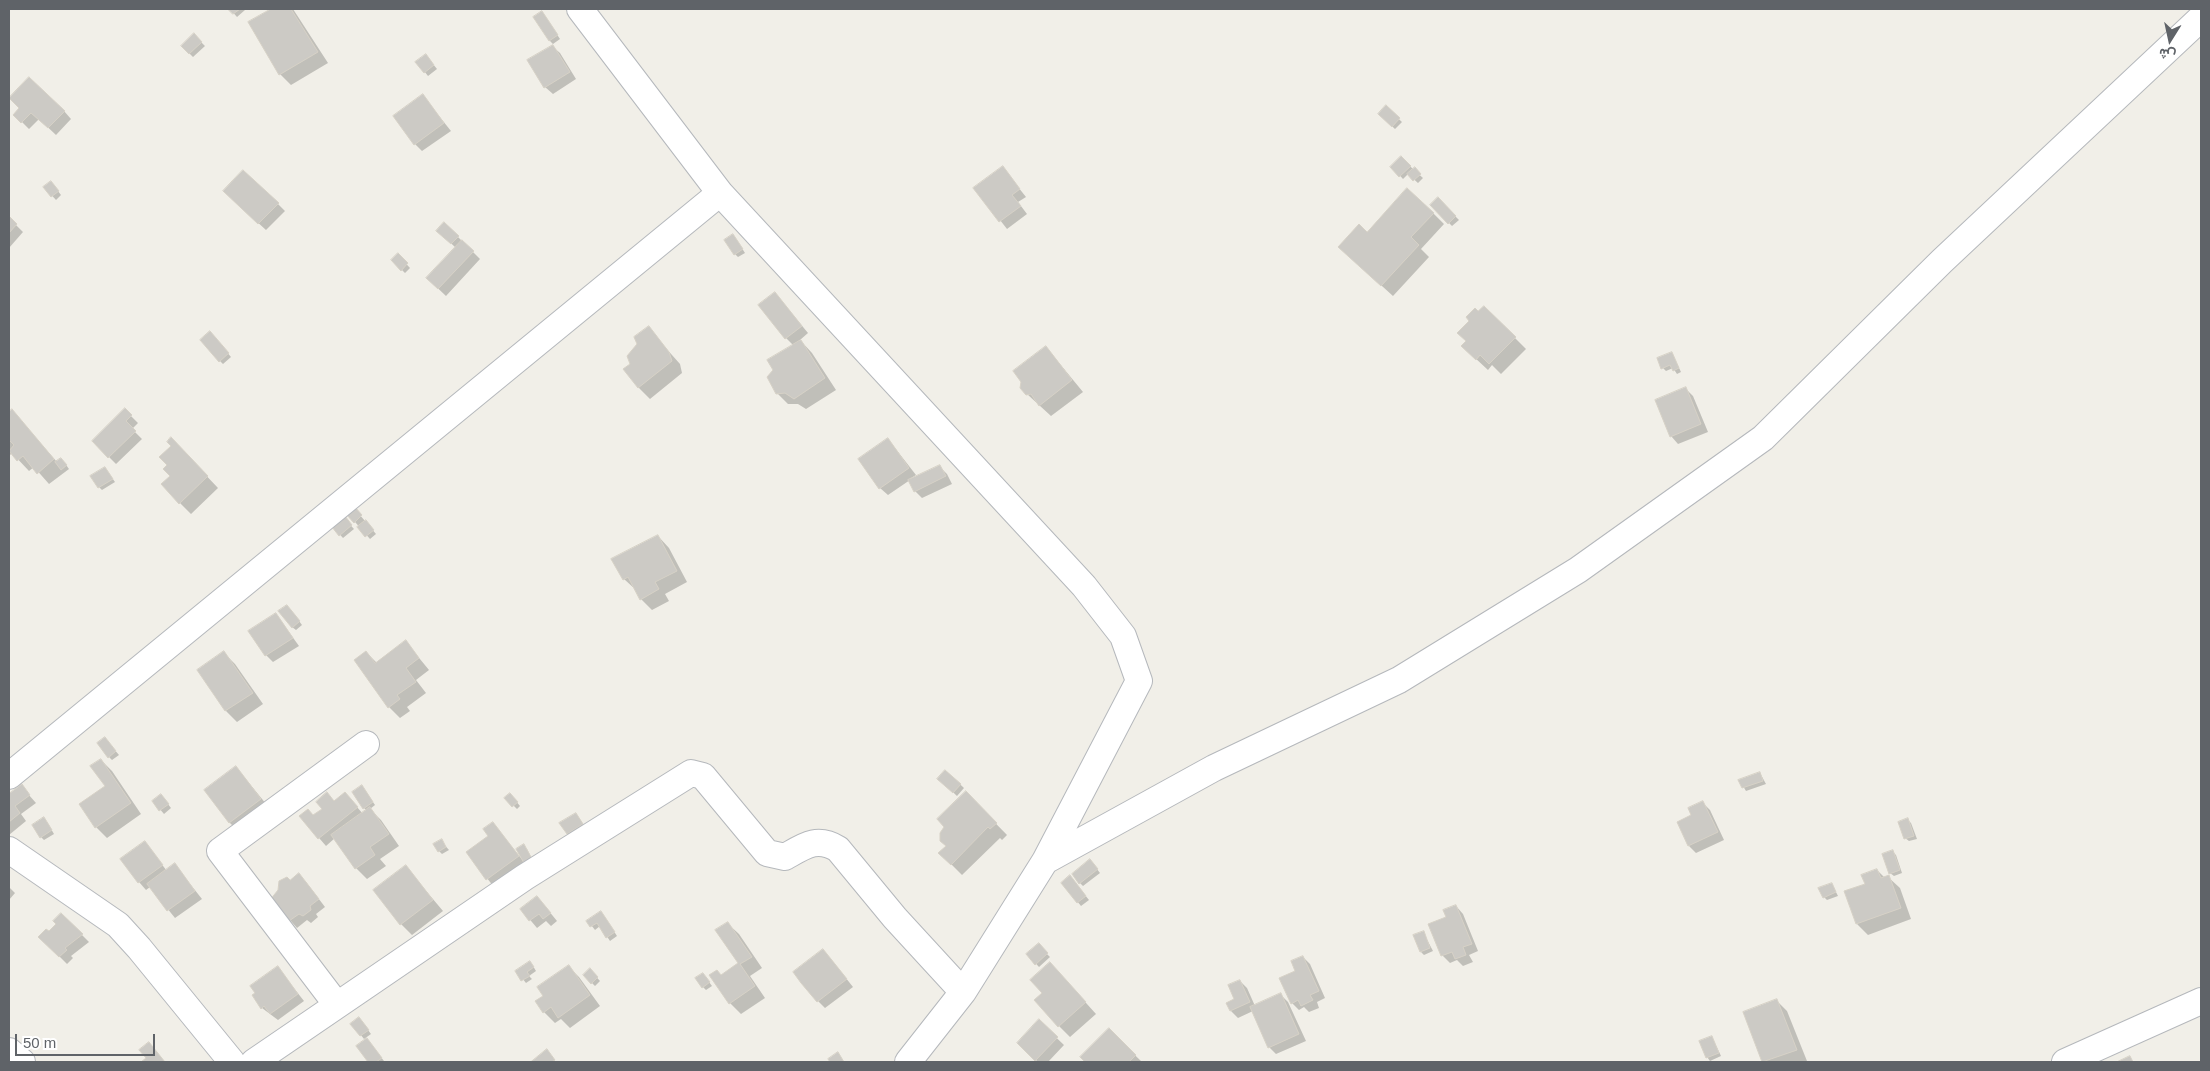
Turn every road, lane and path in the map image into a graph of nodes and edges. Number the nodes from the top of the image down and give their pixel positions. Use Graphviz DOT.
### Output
graph roads {
  1 [pos="580,9"];
  2 [pos="2201,18"];
  3 [pos="720,193"];
  4 [pos="366,744"];
  5 [pos="9,776"];
  6 [pos="9,850"];
  7 [pos="1045,861"];
  8 [pos="962,992"];
  9 [pos="2201,1001"];
  10 [pos="337,1005"];
  11 [pos="9,1051"];
  12 [pos="267,1059"];
  13 [pos="22,1062"];
  14 [pos="232,1062"];
  15 [pos="908,1062"];
  16 [pos="2064,1062"];
  1 -- 3 [label="street"];
  2 -- 7 [label="street"];
  3 -- 5 [label="street"];
  3 -- 7 [label="street"];
  4 -- 10 [label="street"];
  6 -- 14 [label="street"];
  7 -- 8 [label="street"];
  8 -- 10 [label="street"];
  8 -- 15 [label="street"];
  9 -- 16 [label="street"];
  10 -- 12 [label="street"];
  11 -- 13 [label="street"];
}
